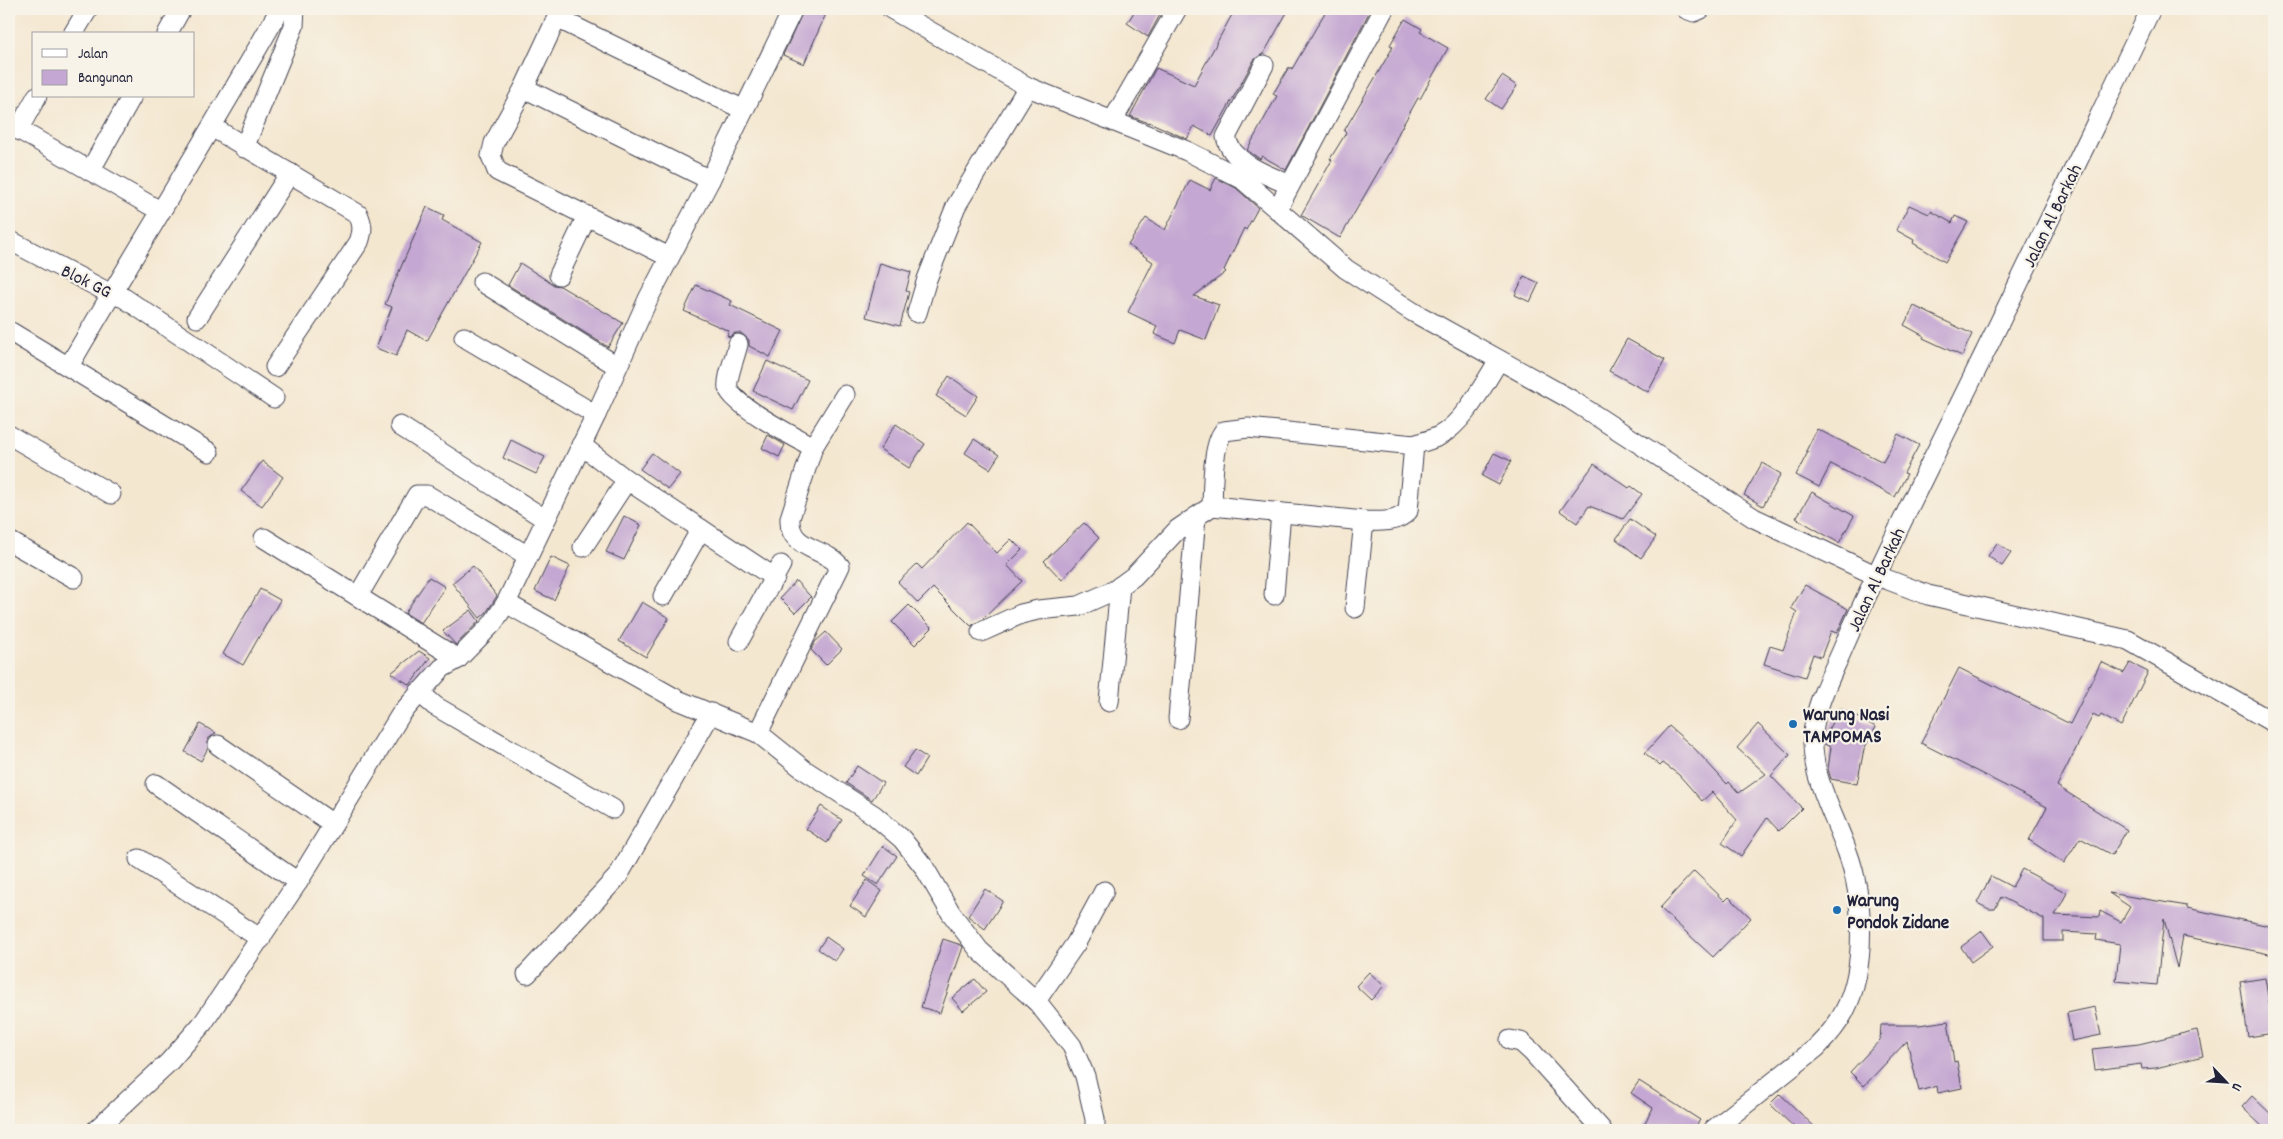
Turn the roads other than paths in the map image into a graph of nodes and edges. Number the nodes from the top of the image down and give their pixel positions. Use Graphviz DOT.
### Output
graph roads {
  1 [pos="88,9"];
  2 [pos="181,9"];
  3 [pos="280,9"];
  4 [pos="295,9"];
  5 [pos="793,9"];
  6 [pos="891,9"];
  7 [pos="1177,9"];
  8 [pos="1384,9"];
  9 [pos="1686,9"];
  10 [pos="1701,9"];
  11 [pos="2151,9"];
  12 [pos="559,13"];
  13 [pos="75,32"];
  14 [pos="168,32"];
  15 [pos="1264,65"];
  16 [pos="1028,86"];
  17 [pos="524,88"];
  18 [pos="35,98"];
  19 [pos="131,98"];
  20 [pos="744,110"];
  21 [pos="1113,120"];
  22 [pos="13,127"];
  23 [pos="212,127"];
  24 [pos="244,148"];
  25 [pos="90,171"];
  26 [pos="290,173"];
  27 [pos="710,180"];
  28 [pos="1290,185"];
  29 [pos="1278,208"];
  30 [pos="160,211"];
  31 [pos="587,216"];
  32 [pos="9,226"];
  33 [pos="9,240"];
  34 [pos="669,257"];
  35 [pos="559,275"];
  36 [pos="482,282"];
  37 [pos="117,292"];
  38 [pos="917,313"];
  39 [pos="197,318"];
  40 [pos="9,333"];
  41 [pos="464,337"];
  42 [pos="738,344"];
  43 [pos="1499,360"];
  44 [pos="69,366"];
  45 [pos="617,366"];
  46 [pos="275,367"];
  47 [pos="844,395"];
  48 [pos="274,398"];
  49 [pos="596,415"];
  50 [pos="400,426"];
  51 [pos="9,435"];
  52 [pos="1414,445"];
  53 [pos="581,446"];
  54 [pos="813,447"];
  55 [pos="209,452"];
  56 [pos="627,480"];
  57 [pos="111,494"];
  58 [pos="1212,506"];
  59 [pos="1281,513"];
  60 [pos="1196,517"];
  61 [pos="545,519"];
  62 [pos="1364,521"];
  63 [pos="701,529"];
  64 [pos="264,538"];
  65 [pos="9,541"];
  66 [pos="583,547"];
  67 [pos="528,556"];
  68 [pos="1875,575"];
  69 [pos="74,578"];
  70 [pos="1120,586"];
  71 [pos="1274,595"];
  72 [pos="358,596"];
  73 [pos="663,596"];
  74 [pos="506,603"];
  75 [pos="1355,608"];
  76 [pos="982,632"];
  77 [pos="738,641"];
  78 [pos="458,659"];
  79 [pos="419,692"];
  80 [pos="1109,702"];
  81 [pos="711,713"];
  82 [pos="1178,719"];
  83 [pos="2274,724"];
  84 [pos="758,732"];
  85 [pos="218,745"];
  86 [pos="156,784"];
  87 [pos="613,809"];
  88 [pos="332,824"];
  89 [pos="140,859"];
  90 [pos="298,882"];
  91 [pos="1104,891"];
  92 [pos="261,938"];
  93 [pos="527,974"];
  94 [pos="1036,1001"];
  95 [pos="1510,1040"];
  96 [pos="96,1130"];
  97 [pos="1096,1130"];
  98 [pos="1602,1130"];
  99 [pos="1712,1130"];
  1 -- 13 [label="street"];
  2 -- 14 [label="street"];
  3 -- 23 [label="street"];
  4 -- 24 [label="street"];
  5 -- 20 [label="street"];
  6 -- 16 [label="street"];
  7 -- 21 [label="street"];
  8 -- 28 [label="street"];
  9 -- 10 [label="street"];
  11 -- 68 [label="street, Jalan Al Barkah"];
  12 -- 17 [label="street"];
  12 -- 20 [label="street"];
  15 -- 28 [label="street"];
  16 -- 21 [label="street"];
  16 -- 38 [label="street"];
  17 -- 27 [label="street"];
  17 -- 31 [label="street"];
  18 -- 22 [label="street"];
  19 -- 25 [label="street"];
  20 -- 27 [label="street"];
  21 -- 29 [label="street"];
  22 -- 25 [label="street"];
  23 -- 24 [label="street"];
  23 -- 30 [label="street"];
  24 -- 26 [label="street"];
  25 -- 30 [label="street"];
  26 -- 39 [label="street"];
  26 -- 46 [label="street"];
  27 -- 34 [label="street"];
  28 -- 29 [label="street"];
  29 -- 43 [label="street"];
  30 -- 37 [label="street"];
  31 -- 34 [label="street"];
  31 -- 35 [label="street"];
  32 -- 37 [label="street, Blok GG"];
  33 -- 37 [label="street, Blok GG"];
  34 -- 45 [label="street"];
  36 -- 45 [label="street"];
  37 -- 44 [label="street"];
  37 -- 48 [label="street"];
  40 -- 44 [label="street"];
  41 -- 49 [label="street"];
  42 -- 54 [label="street"];
  43 -- 52 [label="street"];
  43 -- 68 [label="street"];
  44 -- 55 [label="street"];
  45 -- 49 [label="street"];
  47 -- 54 [label="street"];
  49 -- 53 [label="street"];
  50 -- 61 [label="street"];
  51 -- 57 [label="street"];
  52 -- 58 [label="street"];
  52 -- 62 [label="street"];
  53 -- 56 [label="street"];
  53 -- 61 [label="street"];
  54 -- 84 [label="street"];
  56 -- 63 [label="street"];
  56 -- 66 [label="street"];
  58 -- 59 [label="street"];
  58 -- 60 [label="street"];
  59 -- 62 [label="street"];
  59 -- 71 [label="street"];
  60 -- 70 [label="street"];
  60 -- 82 [label="street"];
  61 -- 67 [label="street"];
  62 -- 75 [label="street"];
  63 -- 73 [label="street"];
  63 -- 77 [label="street"];
  64 -- 72 [label="street"];
  65 -- 69 [label="street"];
  67 -- 72 [label="street"];
  67 -- 74 [label="street"];
  68 -- 83 [label="street"];
  68 -- 99 [label="street, Jalan Al Barkah"];
  70 -- 76 [label="street"];
  70 -- 80 [label="street"];
  72 -- 78 [label="street"];
  74 -- 78 [label="street"];
  74 -- 81 [label="street"];
  78 -- 79 [label="street"];
  79 -- 87 [label="street"];
  79 -- 88 [label="street"];
  81 -- 84 [label="street"];
  81 -- 93 [label="street"];
  84 -- 94 [label="street"];
  85 -- 88 [label="street"];
  86 -- 90 [label="street"];
  88 -- 90 [label="street"];
  89 -- 92 [label="street"];
  90 -- 92 [label="street"];
  91 -- 94 [label="street"];
  92 -- 96 [label="street"];
  94 -- 97 [label="street"];
  95 -- 98 [label="street"];
}
